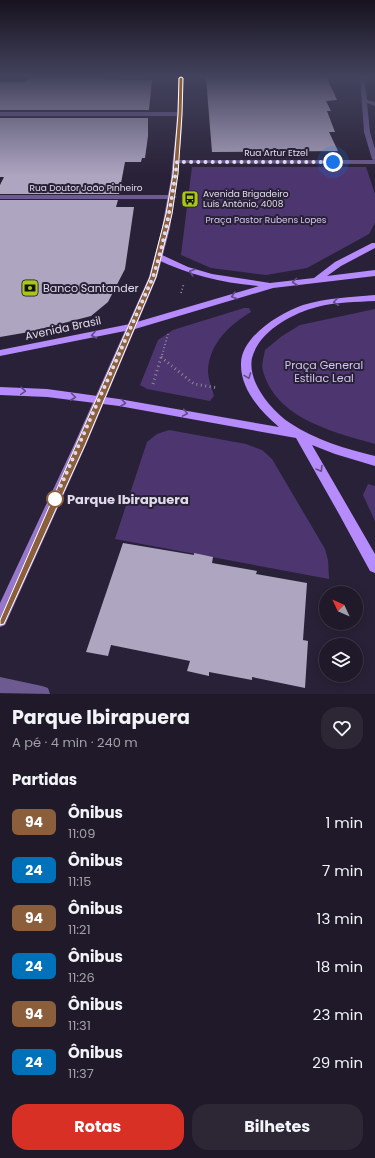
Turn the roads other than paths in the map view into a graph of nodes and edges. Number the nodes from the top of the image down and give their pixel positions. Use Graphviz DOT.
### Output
graph roads {
  1 [pos="180,110"];
  2 [pos="366,110"];
  3 [pos="0,114"];
  4 [pos="180,114"];
  5 [pos="375,159"];
  6 [pos="177,162"];
  7 [pos="375,162"];
  8 [pos="0,197"];
  9 [pos="172,197"];
  10 [pos="375,245"];
  11 [pos="159,257"];
  12 [pos="375,273"];
  13 [pos="317,280"];
  14 [pos="272,285"];
  15 [pos="375,298"];
  16 [pos="132,327"];
  17 [pos="0,352"];
  18 [pos="0,391"];
  19 [pos="100,400"];
  20 [pos="300,435"];
  21 [pos="375,461"];
  22 [pos="375,567"];
  23 [pos="0,620"];
  24 [pos="0,685"];
  25 [pos="42,694"];
  1 -- 4 [label="main road"];
  2 -- 5 [label="street"];
  3 -- 4 [label="street"];
  4 -- 6 [label="main road"];
  6 -- 7 [label="street, Rua Artur Etzel"];
  6 -- 9 [label="main road"];
  8 -- 9 [label="street, Rua Doutor João Pinheiro"];
  9 -- 11 [label="main road"];
  10 -- 13 [label="main road"];
  14 -- 11 [label="main road, one-way"];
  11 -- 16 [label="main road"];
  12 -- 13 [label="main road"];
  13 -- 14 [label="main road, one-way"];
  14 -- 16 [label="main road, Avenida Brasil, one-way"];
  15 -- 20 [label="main road, one-way"];
  16 -- 17 [label="main road, Avenida Brasil, one-way"];
  16 -- 19 [label="main road"];
  18 -- 19 [label="main road, one-way"];
  19 -- 20 [label="main road, one-way"];
  19 -- 23 [label="main road"];
  20 -- 21 [label="main road"];
  20 -- 22 [label="main road, one-way"];
  24 -- 25 [label="street"];
}
